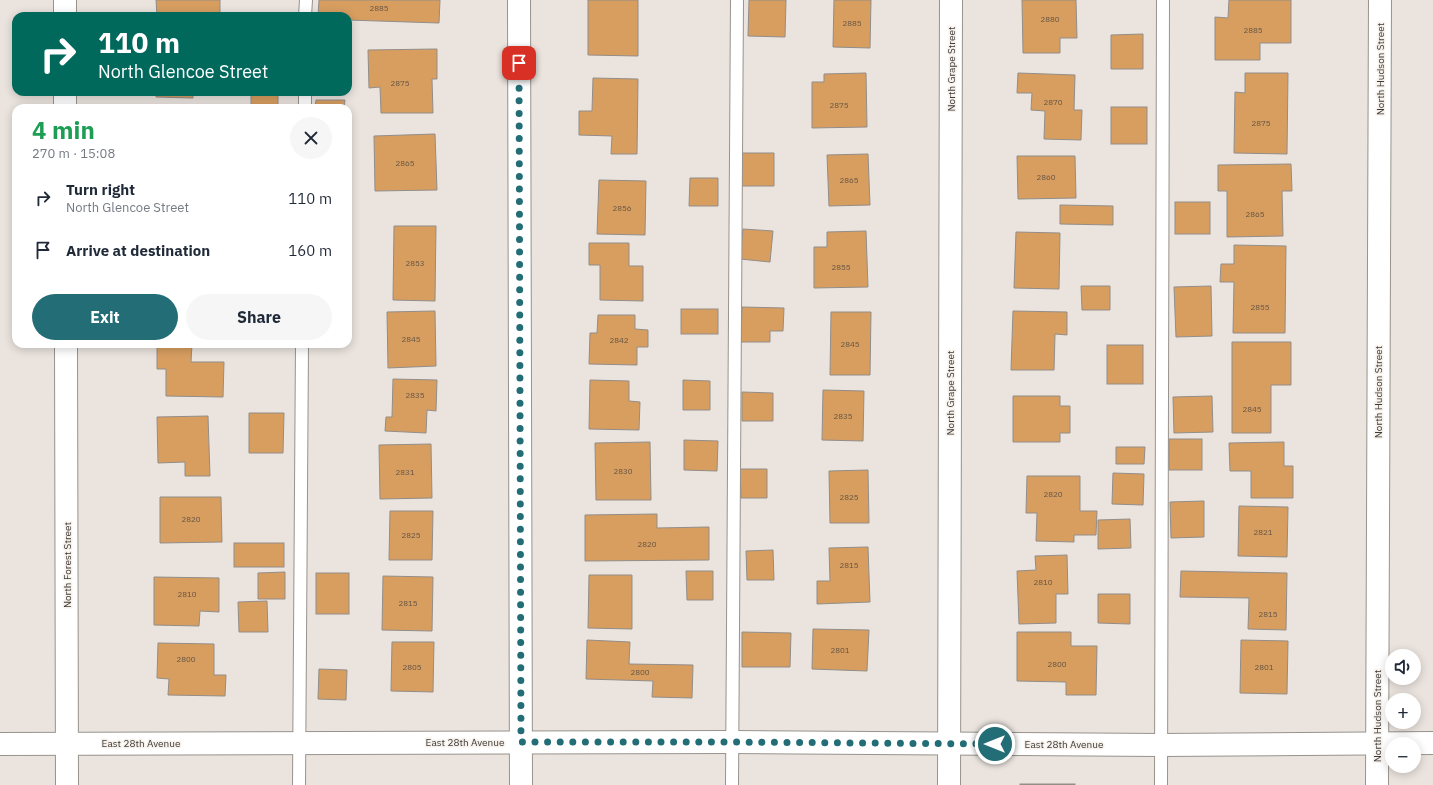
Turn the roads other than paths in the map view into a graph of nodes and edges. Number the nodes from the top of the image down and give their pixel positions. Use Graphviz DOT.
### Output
graph roads {
  1 [pos="65,0"];
  2 [pos="306,0"];
  3 [pos="519,0"];
  4 [pos="737,0"];
  5 [pos="951,0"];
  6 [pos="1163,0"];
  7 [pos="1380,0"];
  8 [pos="65,12"];
  9 [pos="305,12"];
  10 [pos="66,348"];
  11 [pos="302,348"];
  12 [pos="521,742"];
  13 [pos="732,742"];
  14 [pos="68,743"];
  15 [pos="299,743"];
  16 [pos="950,743"];
  17 [pos="1377,743"];
  18 [pos="1433,743"];
  19 [pos="0,744"];
  20 [pos="1161,745"];
  21 [pos="67,785"];
  22 [pos="299,785"];
  23 [pos="520,785"];
  24 [pos="732,785"];
  25 [pos="949,785"];
  26 [pos="1161,785"];
  27 [pos="1377,785"];
  1 -- 8 [label="street"];
  2 -- 9 [label="lane"];
  3 -- 12 [label="street"];
  4 -- 13 [label="lane"];
  5 -- 16 [label="street, North Grape Street"];
  6 -- 20 [label="lane"];
  7 -- 17 [label="street, North Hudson Street"];
  10 -- 14 [label="street, North Forest Street"];
  11 -- 15 [label="lane"];
  12 -- 13 [label="street, East 28th Avenue"];
  12 -- 15 [label="street, East 28th Avenue"];
  12 -- 23 [label="street"];
  13 -- 16 [label="street, East 28th Avenue"];
  13 -- 24 [label="lane"];
  14 -- 15 [label="street, East 28th Avenue"];
  14 -- 19 [label="street, East 28th Avenue"];
  14 -- 21 [label="street, North Forest Street"];
  15 -- 22 [label="lane"];
  16 -- 20 [label="street, East 28th Avenue"];
  16 -- 25 [label="street, North Grape Street"];
  17 -- 18 [label="street, East 28th Avenue"];
  17 -- 20 [label="street, East 28th Avenue"];
  17 -- 27 [label="street, North Hudson Street"];
  20 -- 26 [label="lane"];
}
